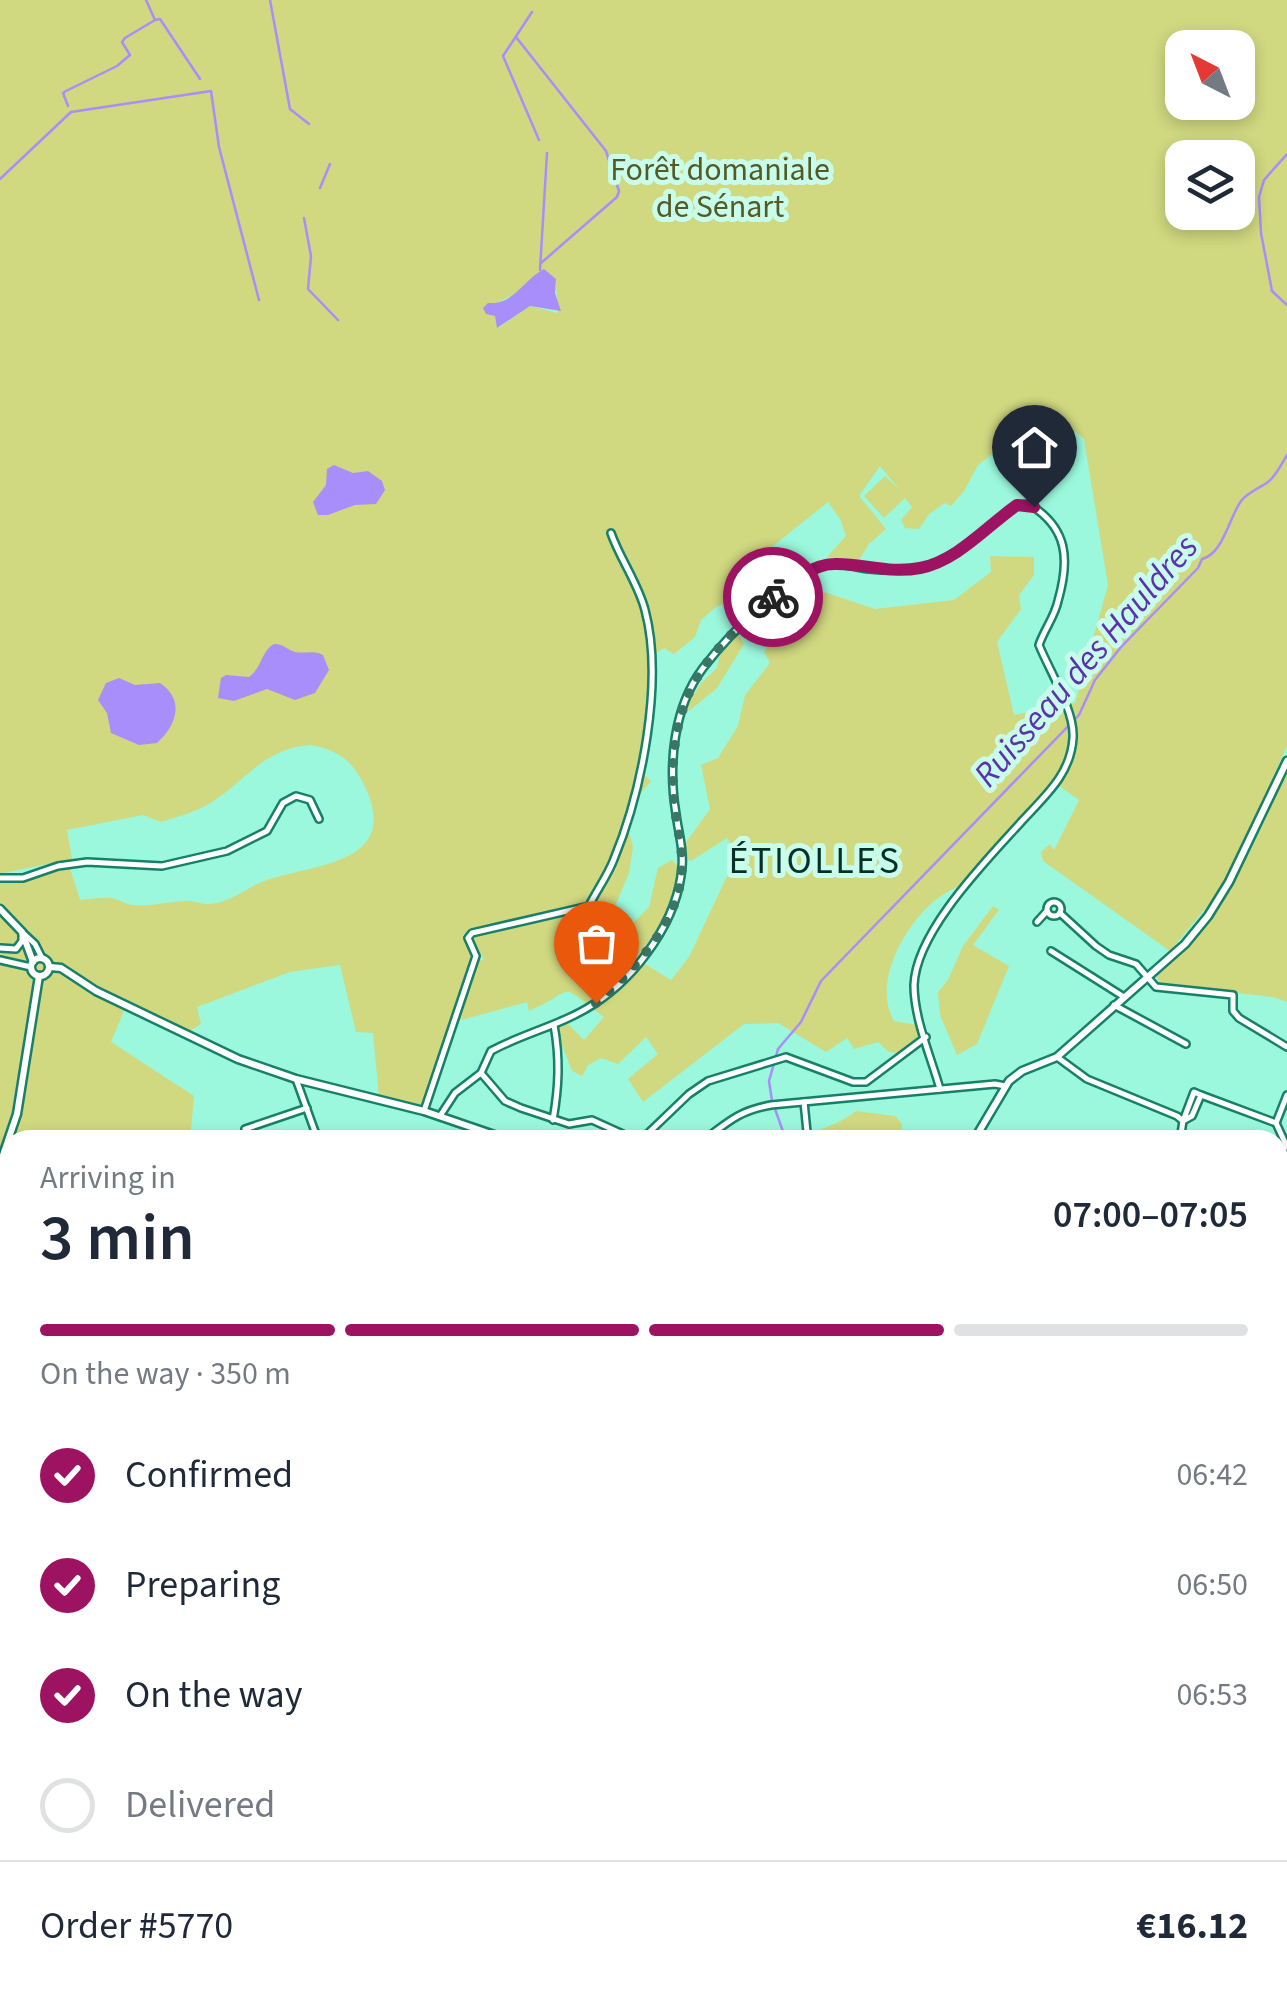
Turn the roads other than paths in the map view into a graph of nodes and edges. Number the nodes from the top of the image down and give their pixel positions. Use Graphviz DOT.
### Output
graph roads {
  1 [pos="610,533"];
  2 [pos="1287,761"];
  3 [pos="319,819"];
  4 [pos="0,878"];
  5 [pos="0,910"];
  6 [pos="1047,911"];
  7 [pos="1060,913"];
  8 [pos="1037,922"];
  9 [pos="22,932"];
  10 [pos="0,948"];
  11 [pos="1051,951"];
  12 [pos="42,958"];
  13 [pos="0,960"];
  14 [pos="32,964"];
  15 [pos="50,967"];
  16 [pos="40,976"];
  17 [pos="1146,978"];
  18 [pos="1124,997"];
  19 [pos="1114,1005"];
  20 [pos="554,1024"];
  21 [pos="926,1037"];
  22 [pos="1186,1044"];
  23 [pos="1287,1047"];
  24 [pos="1056,1058"];
  25 [pos="480,1073"];
  26 [pos="296,1079"];
  27 [pos="1005,1086"];
  28 [pos="940,1089"];
  29 [pos="1287,1095"];
  30 [pos="804,1102"];
  31 [pos="306,1108"];
  32 [pos="424,1111"];
  33 [pos="440,1116"];
  34 [pos="554,1120"];
  35 [pos="1183,1121"];
  36 [pos="1276,1123"];
  37 [pos="245,1129"];
  38 [pos="12,1130"];
  39 [pos="314,1130"];
  40 [pos="480,1130"];
  41 [pos="616,1130"];
  42 [pos="650,1130"];
  43 [pos="716,1130"];
  44 [pos="807,1130"];
  45 [pos="980,1130"];
  46 [pos="1182,1130"];
  47 [pos="1279,1130"];
  48 [pos="0,1188"];
  49 [pos="0,1196"];
  1 -- 32 [label="street"];
  2 -- 17 [label="street"];
  3 -- 4 [label="street"];
  5 -- 9 [label="street"];
  6 -- 7 [label="street"];
  6 -- 7 [label="street"];
  6 -- 8 [label="street"];
  7 -- 17 [label="street"];
  9 -- 10 [label="street"];
  9 -- 12 [label="street"];
  9 -- 14 [label="street"];
  11 -- 18 [label="street"];
  12 -- 14 [label="street"];
  12 -- 15 [label="street"];
  13 -- 14 [label="street"];
  14 -- 16 [label="street"];
  15 -- 16 [label="street"];
  15 -- 26 [label="street"];
  16 -- 38 [label="street"];
  17 -- 18 [label="street"];
  17 -- 23 [label="street"];
  18 -- 19 [label="street"];
  19 -- 22 [label="street"];
  19 -- 24 [label="street"];
  20 -- 21 [label="street"];
  20 -- 25 [label="street"];
  20 -- 34 [label="street"];
  21 -- 28 [label="street"];
  21 -- 42 [label="street"];
  24 -- 27 [label="street"];
  24 -- 35 [label="street"];
  25 -- 33 [label="street"];
  25 -- 34 [label="street"];
  26 -- 31 [label="street"];
  26 -- 32 [label="street"];
  27 -- 28 [label="street"];
  27 -- 45 [label="street"];
  28 -- 30 [label="street"];
  29 -- 36 [label="street"];
  30 -- 43 [label="street"];
  30 -- 44 [label="street"];
  31 -- 37 [label="street"];
  31 -- 39 [label="street"];
  32 -- 33 [label="street"];
  33 -- 40 [label="street"];
  34 -- 41 [label="street"];
  35 -- 36 [label="street"];
  35 -- 46 [label="street"];
  36 -- 47 [label="street"];
  48 -- 49 [label="street"];
}
